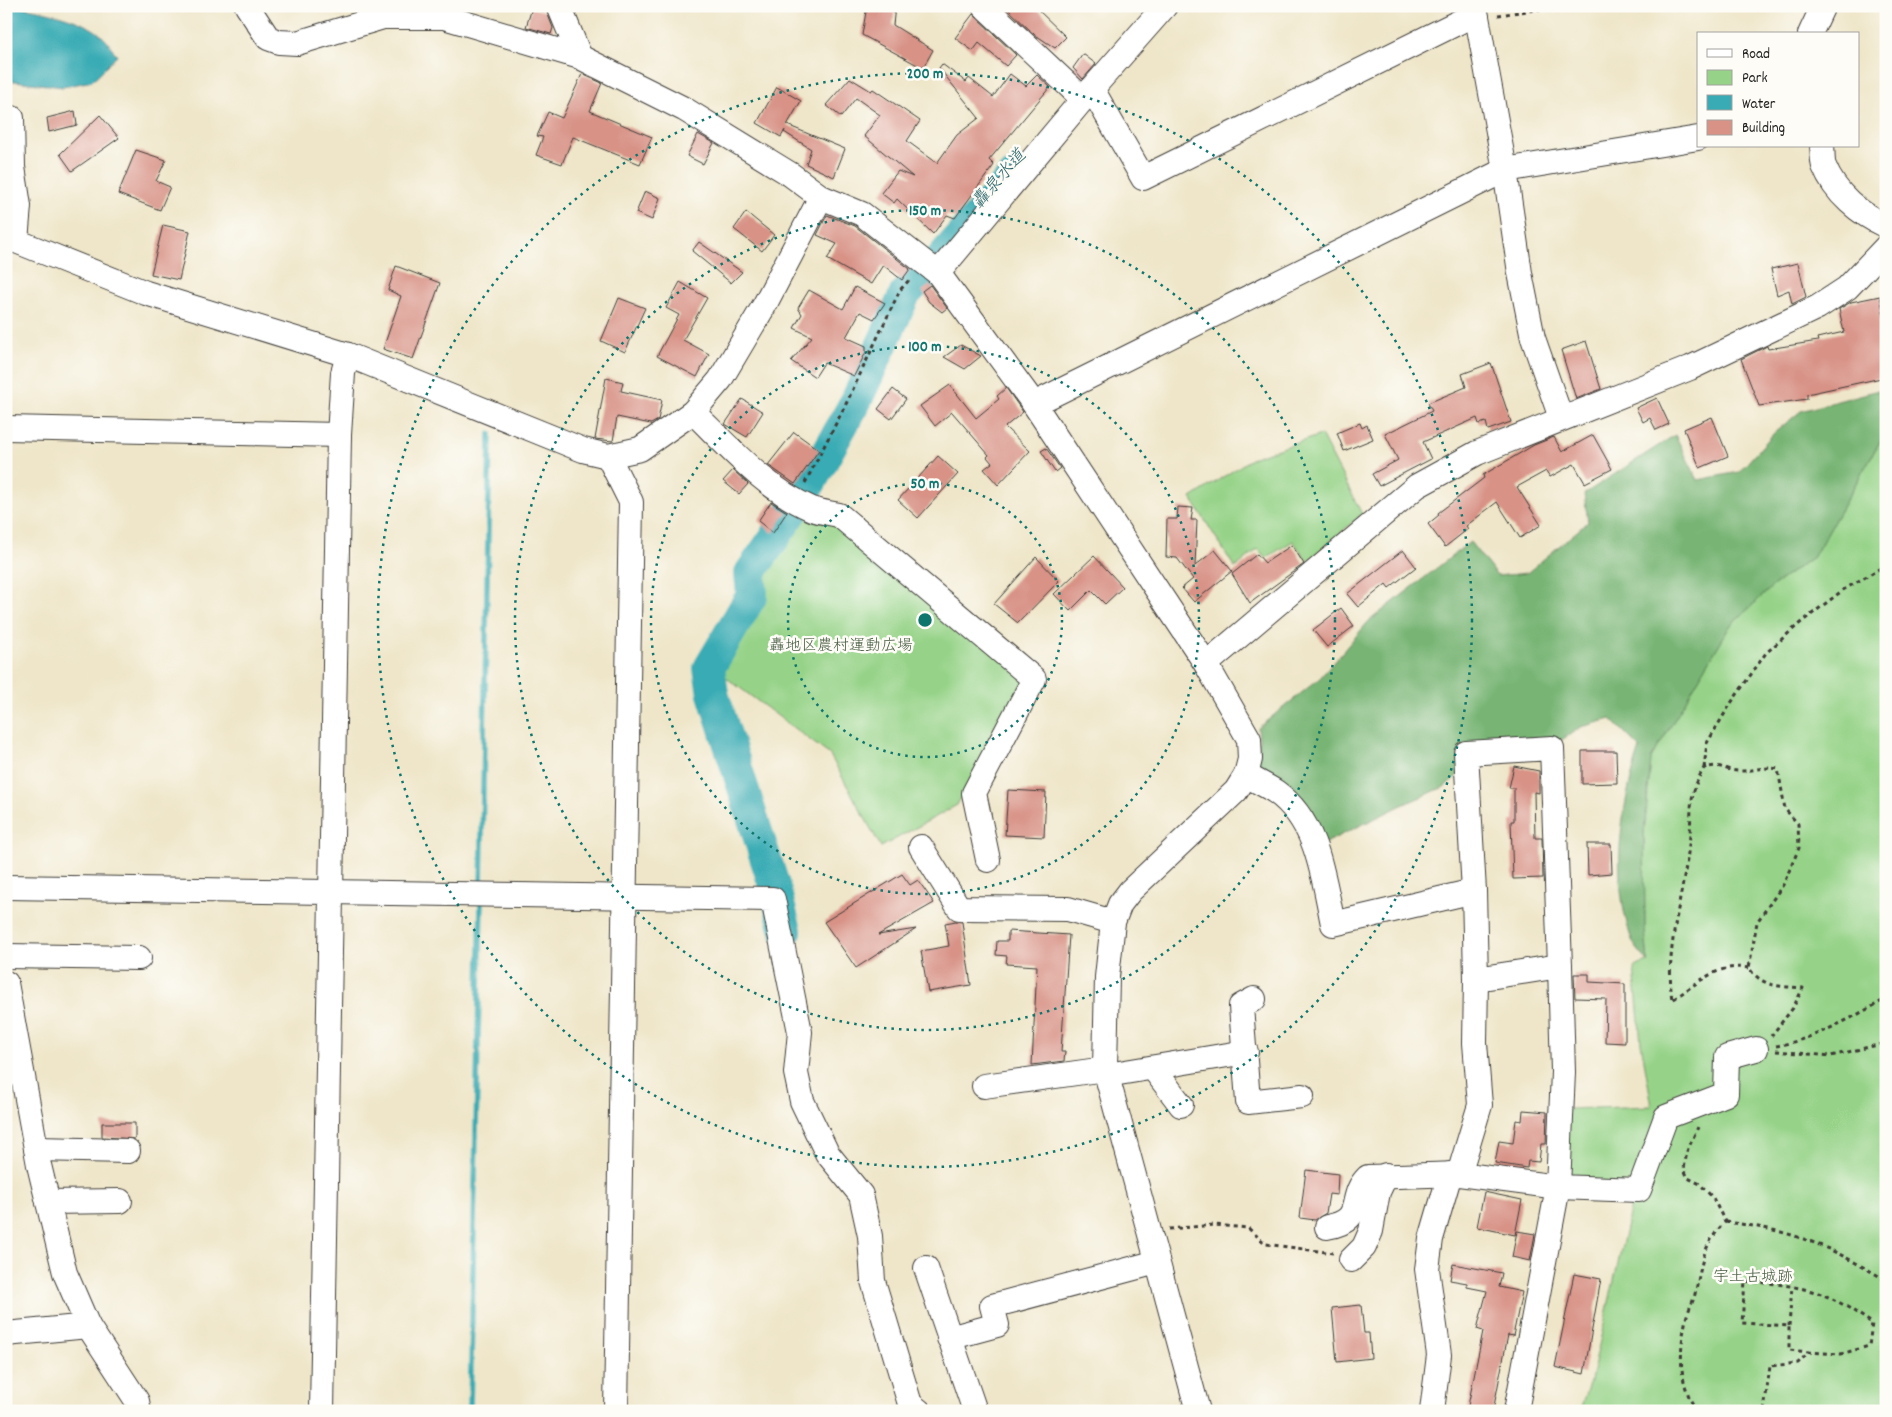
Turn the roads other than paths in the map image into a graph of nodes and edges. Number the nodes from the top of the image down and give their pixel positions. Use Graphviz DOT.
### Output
graph roads {
  1 [pos="247,6"];
  2 [pos="559,6"];
  3 [pos="984,6"];
  4 [pos="1165,6"];
  5 [pos="1823,6"];
  6 [pos="1476,12"];
  7 [pos="1811,32"];
  8 [pos="580,57"];
  9 [pos="1087,94"];
  10 [pos="12,118"];
  11 [pos="1697,138"];
  12 [pos="1822,148"];
  13 [pos="1504,170"];
  14 [pos="821,197"];
  15 [pos="1886,226"];
  16 [pos="11,244"];
  17 [pos="1886,247"];
  18 [pos="932,268"];
  19 [pos="348,355"];
  20 [pos="1034,404"];
  21 [pos="693,412"];
  22 [pos="1561,418"];
  23 [pos="6,428"];
  24 [pos="339,435"];
  25 [pos="608,456"];
  26 [pos="1206,664"];
  27 [pos="1246,775"];
  28 [pos="921,847"];
  29 [pos="988,860"];
  30 [pos="6,887"];
  31 [pos="1474,891"];
  32 [pos="332,893"];
  33 [pos="624,896"];
  34 [pos="1113,922"];
  35 [pos="6,956"];
  36 [pos="140,958"];
  37 [pos="1560,966"];
  38 [pos="1476,979"];
  39 [pos="6,983"];
  40 [pos="1254,1000"];
  41 [pos="1756,1049"];
  42 [pos="1246,1052"];
  43 [pos="1153,1068"];
  44 [pos="1106,1072"];
  45 [pos="984,1086"];
  46 [pos="1302,1096"];
  47 [pos="1181,1105"];
  48 [pos="36,1149"];
  49 [pos="128,1150"];
  50 [pos="1454,1174"];
  51 [pos="1386,1175"];
  52 [pos="1558,1187"];
  53 [pos="120,1201"];
  54 [pos="48,1202"];
  55 [pos="1327,1227"];
  56 [pos="1358,1254"];
  57 [pos="1156,1262"];
  58 [pos="926,1268"];
  59 [pos="88,1326"];
  60 [pos="6,1334"];
  61 [pos="949,1338"];
  62 [pos="139,1411"];
  63 [pos="322,1411"];
  64 [pos="616,1411"];
  65 [pos="919,1411"];
  66 [pos="975,1411"];
  67 [pos="1198,1411"];
  68 [pos="1432,1411"];
  69 [pos="1516,1411"];
  1 -- 8 [label="street"];
  2 -- 8 [label="street"];
  3 -- 9 [label="street"];
  4 -- 9 [label="street"];
  5 -- 7 [label="street"];
  6 -- 9 [label="street"];
  6 -- 13 [label="street"];
  8 -- 14 [label="street"];
  9 -- 18 [label="street"];
  10 -- 16 [label="street"];
  11 -- 13 [label="street"];
  12 -- 15 [label="street"];
  13 -- 20 [label="street"];
  13 -- 22 [label="street"];
  14 -- 18 [label="street"];
  14 -- 21 [label="street"];
  16 -- 19 [label="street"];
  17 -- 22 [label="street"];
  18 -- 20 [label="street"];
  19 -- 24 [label="street"];
  19 -- 25 [label="street"];
  20 -- 26 [label="street"];
  21 -- 25 [label="street"];
  21 -- 29 [label="street"];
  22 -- 26 [label="street"];
  23 -- 24 [label="street"];
  24 -- 32 [label="street"];
  25 -- 33 [label="street"];
  26 -- 27 [label="street"];
  27 -- 31 [label="street"];
  27 -- 34 [label="street"];
  28 -- 34 [label="street"];
  30 -- 32 [label="street"];
  31 -- 37 [label="street"];
  31 -- 38 [label="street"];
  32 -- 33 [label="street"];
  32 -- 63 [label="street"];
  33 -- 64 [label="street"];
  33 -- 65 [label="street"];
  34 -- 44 [label="street"];
  35 -- 36 [label="street"];
  37 -- 38 [label="street"];
  37 -- 52 [label="street"];
  38 -- 50 [label="street"];
  39 -- 48 [label="street"];
  40 -- 42 [label="street"];
  41 -- 52 [label="street"];
  42 -- 43 [label="street"];
  42 -- 46 [label="street"];
  43 -- 44 [label="street"];
  43 -- 47 [label="street"];
  44 -- 45 [label="street"];
  44 -- 57 [label="street"];
  48 -- 49 [label="street"];
  48 -- 54 [label="street"];
  50 -- 51 [label="street"];
  50 -- 52 [label="street"];
  50 -- 68 [label="street"];
  51 -- 55 [label="street"];
  51 -- 56 [label="street"];
  52 -- 69 [label="street"];
  53 -- 54 [label="street"];
  54 -- 59 [label="street"];
  57 -- 61 [label="street"];
  57 -- 67 [label="street"];
  58 -- 61 [label="street"];
  59 -- 60 [label="street"];
  59 -- 62 [label="street"];
  61 -- 66 [label="street"];
}
